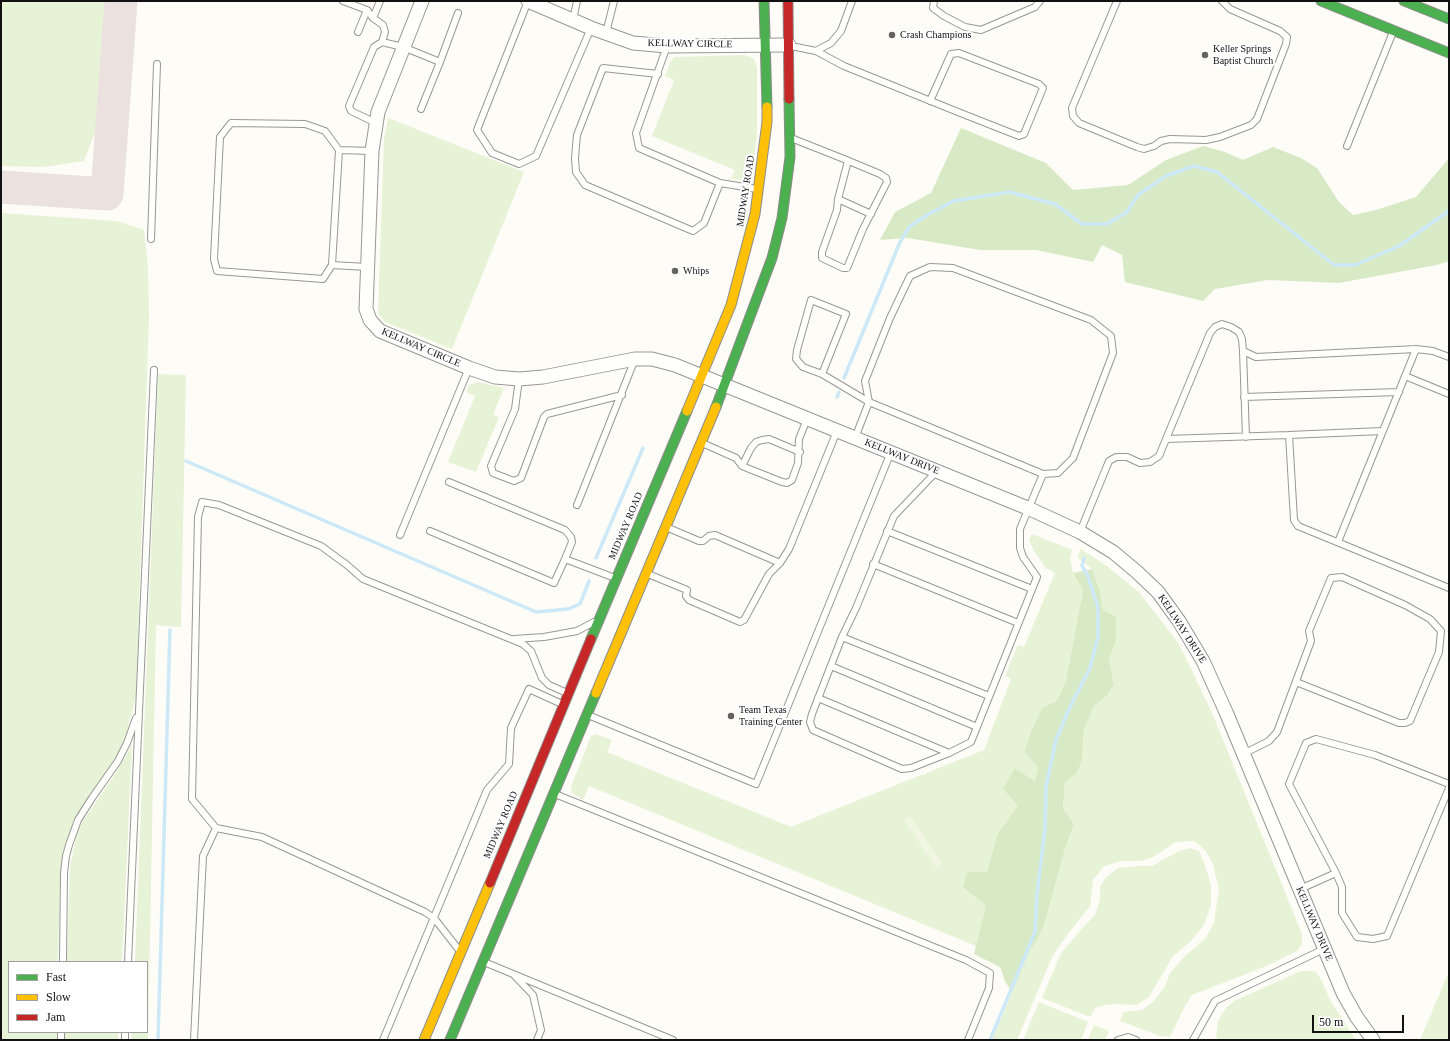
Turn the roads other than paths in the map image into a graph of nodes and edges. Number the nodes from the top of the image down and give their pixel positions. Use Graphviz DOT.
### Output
graph roads {
  1 [pos="343,1"];
  2 [pos="380,1"];
  3 [pos="422,1"];
  4 [pos="528,1"];
  5 [pos="577,1"];
  6 [pos="614,1"];
  7 [pos="764,1"];
  8 [pos="788,1"];
  9 [pos="852,1"];
  10 [pos="934,1"];
  11 [pos="1040,1"];
  12 [pos="1117,1"];
  13 [pos="1222,1"];
  14 [pos="1321,1"];
  15 [pos="1404,1"];
  16 [pos="1426,5"];
  17 [pos="366,10"];
  18 [pos="458,13"];
  19 [pos="373,18"];
  20 [pos="1449,19"];
  21 [pos="573,20"];
  22 [pos="590,28"];
  23 [pos="1394,31"];
  24 [pos="358,32"];
  25 [pos="606,33"];
  26 [pos="382,42"];
  27 [pos="765,45"];
  28 [pos="667,46"];
  29 [pos="789,46"];
  30 [pos="403,47"];
  31 [pos="816,51"];
  32 [pos="1449,53"];
  33 [pos="440,62"];
  34 [pos="157,64"];
  35 [pos="658,74"];
  36 [pos="930,101"];
  37 [pos="421,109"];
  38 [pos="376,123"];
  39 [pos="790,138"];
  40 [pos="1347,146"];
  41 [pos="339,150"];
  42 [pos="372,151"];
  43 [pos="848,161"];
  44 [pos="720,183"];
  45 [pos="758,190"];
  46 [pos="838,199"];
  47 [pos="871,214"];
  48 [pos="151,239"];
  49 [pos="332,265"];
  50 [pos="367,267"];
  51 [pos="1416,349"];
  52 [pos="1243,351"];
  53 [pos="1449,357"];
  54 [pos="635,359"];
  55 [pos="468,368"];
  56 [pos="154,370"];
  57 [pos="822,374"];
  58 [pos="701,376"];
  59 [pos="1405,376"];
  60 [pos="519,379"];
  61 [pos="725,385"];
  62 [pos="1399,392"];
  63 [pos="1449,394"];
  64 [pos="622,395"];
  65 [pos="1244,397"];
  66 [pos="869,402"];
  67 [pos="807,418"];
  68 [pos="837,431"];
  69 [pos="1382,431"];
  70 [pos="1289,435"];
  71 [pos="1246,437"];
  72 [pos="855,438"];
  73 [pos="1166,439"];
  74 [pos="701,442"];
  75 [pos="800,452"];
  76 [pos="891,452"];
  77 [pos="742,466"];
  78 [pos="937,471"];
  79 [pos="1044,474"];
  80 [pos="449,482"];
  81 [pos="577,505"];
  82 [pos="1030,509"];
  83 [pos="666,527"];
  84 [pos="430,531"];
  85 [pos="887,531"];
  86 [pos="1080,532"];
  87 [pos="400,535"];
  88 [pos="1338,542"];
  89 [pos="565,559"];
  90 [pos="780,563"];
  91 [pos="873,564"];
  92 [pos="646,573"];
  93 [pos="616,579"];
  94 [pos="1449,588"];
  95 [pos="1032,589"];
  96 [pos="599,620"];
  97 [pos="1018,623"];
  98 [pos="842,636"];
  99 [pos="512,640"];
  100 [pos="831,666"];
  101 [pos="1296,682"];
  102 [pos="568,694"];
  103 [pos="989,696"];
  104 [pos="818,698"];
  105 [pos="564,705"];
  106 [pos="138,710"];
  107 [pos="581,712"];
  108 [pos="977,727"];
  109 [pos="949,753"];
  110 [pos="1243,754"];
  111 [pos="1449,784"];
  112 [pos="1449,788"];
  113 [pos="553,794"];
  114 [pos="216,828"];
  115 [pos="1336,873"];
  116 [pos="1300,889"];
  117 [pos="434,918"];
  118 [pos="1324,949"];
  119 [pos="460,952"];
  120 [pos="477,959"];
  121 [pos="63,961"];
  122 [pos="128,961"];
  123 [pos="514,974"];
  124 [pos="194,1040"];
  125 [pos="383,1040"];
  126 [pos="424,1040"];
  127 [pos="450,1040"];
  128 [pos="538,1040"];
  129 [pos="673,1040"];
  130 [pos="968,1040"];
  131 [pos="1118,1040"];
  132 [pos="1136,1040"];
  133 [pos="1193,1040"];
  134 [pos="1373,1040"];
  1 -- 17 [label="lane"];
  2 -- 19 [label="lane"];
  3 -- 30 [label="street, KELLWAY CIRCLE"];
  4 -- 21 [label="street, KELLWAY CIRCLE"];
  4 -- 22 [label="lane"];
  5 -- 21 [label="lane"];
  6 -- 25 [label="lane"];
  7 -- 27 [label="main road, MIDWAY ROAD"];
  8 -- 29 [label="main road"];
  9 -- 31 [label="lane"];
  10 -- 11 [label="lane"];
  12 -- 13 [label="lane"];
  14 -- 23 [label="main road"];
  15 -- 16 [label="main road"];
  16 -- 20 [label="main road"];
  17 -- 19 [label="lane"];
  17 -- 24 [label="lane"];
  18 -- 33 [label="lane"];
  19 -- 26 [label="lane"];
  21 -- 22 [label="street, KELLWAY CIRCLE"];
  22 -- 25 [label="street, KELLWAY CIRCLE"];
  23 -- 32 [label="main road"];
  23 -- 40 [label="lane"];
  25 -- 28 [label="street, KELLWAY CIRCLE"];
  26 -- 30 [label="lane"];
  26 -- 38 [label="lane"];
  27 -- 28 [label="street, KELLWAY CIRCLE"];
  27 -- 29 [label="street, KELLWAY CIRCLE"];
  27 -- 45 [label="main road, MIDWAY ROAD"];
  28 -- 35 [label="lane"];
  29 -- 31 [label="lane"];
  29 -- 39 [label="main road"];
  30 -- 33 [label="lane"];
  30 -- 38 [label="street, KELLWAY CIRCLE"];
  31 -- 36 [label="lane"];
  33 -- 37 [label="lane"];
  34 -- 48 [label="lane"];
  35 -- 44 [label="lane"];
  35 -- 44 [label="lane"];
  36 -- 36 [label="lane"];
  38 -- 42 [label="street, KELLWAY CIRCLE"];
  39 -- 43 [label="lane"];
  39 -- 61 [label="main road"];
  41 -- 42 [label="lane"];
  41 -- 49 [label="lane"];
  41 -- 49 [label="lane"];
  42 -- 50 [label="street, KELLWAY CIRCLE"];
  43 -- 46 [label="lane"];
  43 -- 47 [label="lane"];
  44 -- 45 [label="lane"];
  45 -- 58 [label="main road, MIDWAY ROAD"];
  46 -- 47 [label="lane"];
  46 -- 47 [label="lane"];
  49 -- 50 [label="lane"];
  50 -- 55 [label="street, KELLWAY CIRCLE"];
  51 -- 52 [label="lane"];
  51 -- 53 [label="lane"];
  51 -- 59 [label="lane"];
  52 -- 65 [label="lane"];
  52 -- 73 [label="lane"];
  54 -- 58 [label="street, KELLWAY CIRCLE"];
  54 -- 60 [label="street, KELLWAY CIRCLE"];
  54 -- 64 [label="lane"];
  55 -- 60 [label="street, KELLWAY CIRCLE"];
  55 -- 87 [label="lane"];
  56 -- 106 [label="lane"];
  57 -- 57 [label="lane"];
  57 -- 66 [label="lane"];
  58 -- 61 [label="street, KELLWAY CIRCLE"];
  58 -- 93 [label="main road, MIDWAY ROAD"];
  59 -- 62 [label="lane"];
  59 -- 63 [label="lane"];
  60 -- 64 [label="lane"];
  61 -- 67 [label="street, KELLWAY DRIVE"];
  61 -- 74 [label="main road"];
  62 -- 65 [label="lane"];
  62 -- 69 [label="lane"];
  64 -- 81 [label="lane"];
  65 -- 71 [label="lane"];
  66 -- 72 [label="lane"];
  66 -- 79 [label="lane"];
  66 -- 79 [label="lane"];
  67 -- 68 [label="street, KELLWAY DRIVE"];
  67 -- 75 [label="lane"];
  68 -- 72 [label="street, KELLWAY DRIVE"];
  68 -- 90 [label="lane"];
  69 -- 70 [label="lane"];
  69 -- 88 [label="lane"];
  70 -- 71 [label="lane"];
  70 -- 88 [label="lane"];
  71 -- 73 [label="lane"];
  72 -- 76 [label="street, KELLWAY DRIVE"];
  73 -- 86 [label="lane"];
  74 -- 77 [label="lane"];
  74 -- 83 [label="main road"];
  75 -- 77 [label="lane"];
  75 -- 77 [label="lane"];
  76 -- 78 [label="street, KELLWAY DRIVE"];
  76 -- 107 [label="lane"];
  78 -- 82 [label="street, KELLWAY DRIVE"];
  78 -- 85 [label="lane"];
  79 -- 82 [label="lane"];
  80 -- 89 [label="lane"];
  82 -- 86 [label="street, KELLWAY DRIVE"];
  82 -- 95 [label="lane"];
  83 -- 90 [label="lane"];
  83 -- 92 [label="main road"];
  84 -- 89 [label="lane"];
  85 -- 91 [label="lane"];
  85 -- 95 [label="lane"];
  86 -- 110 [label="street, KELLWAY DRIVE"];
  88 -- 94 [label="lane"];
  89 -- 93 [label="lane"];
  90 -- 92 [label="lane"];
  91 -- 97 [label="lane"];
  91 -- 98 [label="lane"];
  92 -- 107 [label="main road"];
  93 -- 96 [label="main road, MIDWAY ROAD"];
  95 -- 97 [label="lane"];
  96 -- 99 [label="lane"];
  96 -- 102 [label="main road, MIDWAY ROAD"];
  97 -- 103 [label="lane"];
  98 -- 100 [label="lane"];
  98 -- 103 [label="lane"];
  99 -- 102 [label="lane"];
  99 -- 114 [label="lane"];
  100 -- 104 [label="lane"];
  100 -- 108 [label="lane"];
  101 -- 101 [label="lane"];
  101 -- 110 [label="lane"];
  102 -- 105 [label="main road, MIDWAY ROAD"];
  103 -- 108 [label="lane"];
  104 -- 109 [label="lane"];
  104 -- 109 [label="lane"];
  105 -- 107 [label="main road"];
  105 -- 117 [label="lane"];
  105 -- 119 [label="main road, MIDWAY ROAD"];
  106 -- 121 [label="lane"];
  106 -- 122 [label="lane"];
  107 -- 113 [label="main road"];
  108 -- 109 [label="lane"];
  110 -- 116 [label="street, KELLWAY DRIVE"];
  111 -- 115 [label="lane"];
  112 -- 115 [label="lane"];
  113 -- 120 [label="main road"];
  113 -- 130 [label="lane"];
  114 -- 117 [label="lane"];
  114 -- 124 [label="lane"];
  115 -- 116 [label="lane"];
  116 -- 118 [label="street, KELLWAY DRIVE"];
  117 -- 119 [label="lane"];
  117 -- 125 [label="lane"];
  118 -- 133 [label="lane"];
  118 -- 134 [label="street, KELLWAY DRIVE"];
  119 -- 120 [label="main road"];
  119 -- 126 [label="main road, MIDWAY ROAD"];
  120 -- 123 [label="lane"];
  120 -- 127 [label="main road"];
  123 -- 128 [label="lane"];
  123 -- 129 [label="lane"];
  131 -- 132 [label="lane"];
}
